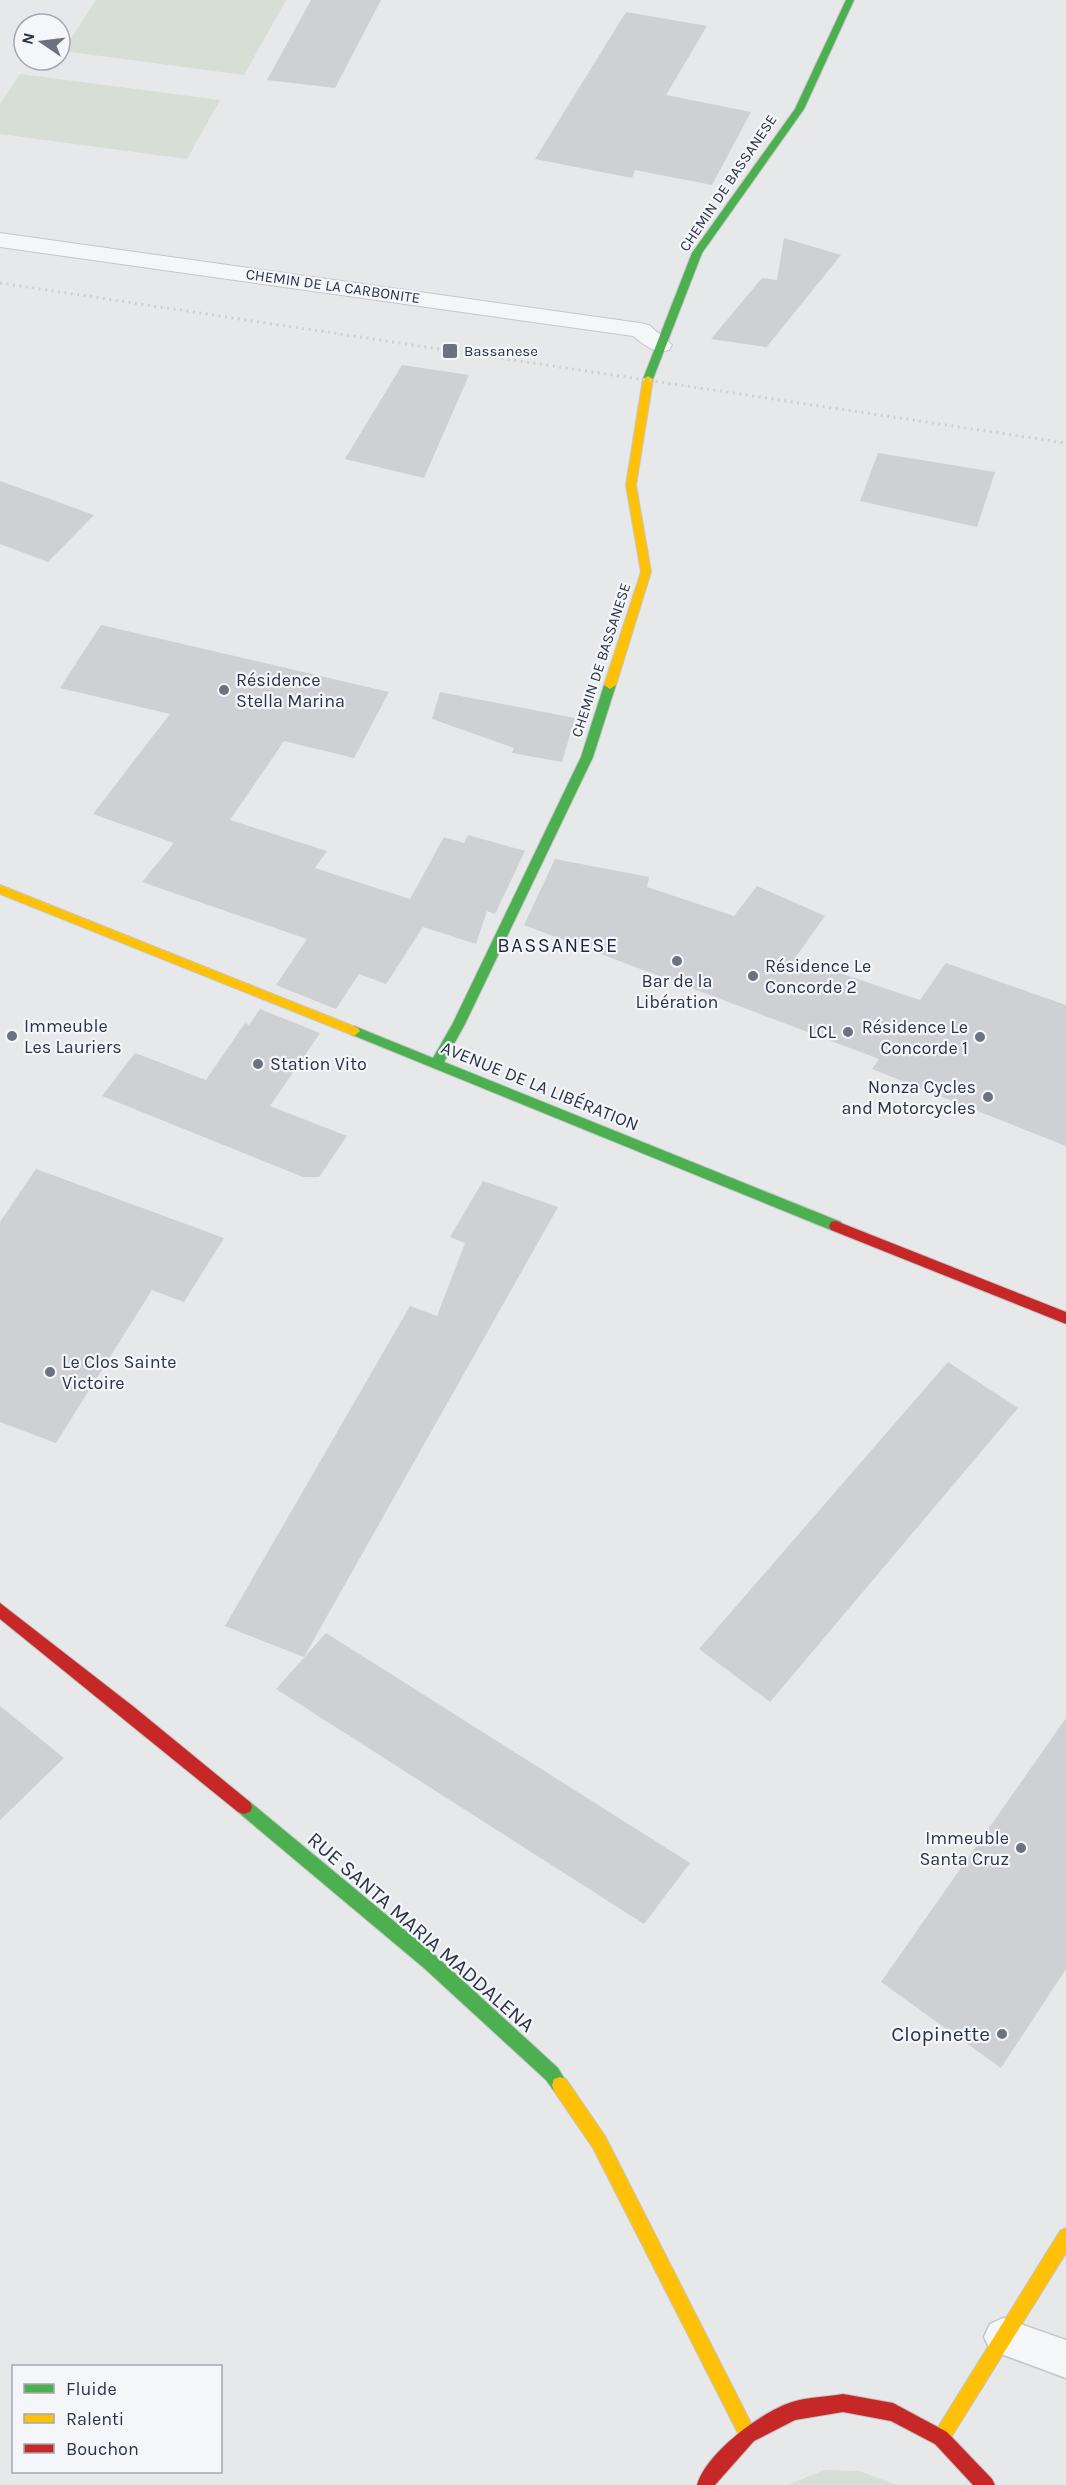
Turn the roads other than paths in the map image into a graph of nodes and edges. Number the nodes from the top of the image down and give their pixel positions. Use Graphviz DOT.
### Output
graph roads {
  1 [pos="850,0"];
  2 [pos="0,240"];
  3 [pos="660,345"];
  4 [pos="0,889"];
  5 [pos="437,1064"];
  6 [pos="1066,1318"];
  7 [pos="0,1610"];
  8 [pos="1066,2237"];
  9 [pos="1003,2337"];
  10 [pos="1066,2359"];
  11 [pos="748,2434"];
  12 [pos="941,2438"];
  13 [pos="706,2485"];
  14 [pos="986,2485"];
  1 -- 3 [label="street, CHEMIN DE BASSANESE"];
  2 -- 3 [label="street, CHEMIN DE LA CARBONITE"];
  3 -- 5 [label="street, CHEMIN DE BASSANESE"];
  4 -- 5 [label="street, AVENUE DE LA LIBÉRATION"];
  5 -- 6 [label="street, AVENUE DE LA LIBÉRATION"];
  7 -- 11 [label="street, RUE SANTA MARIA MADDALENA"];
  8 -- 9 [label="street"];
  9 -- 10 [label="lane"];
  9 -- 12 [label="street"];
  11 -- 12 [label="street"];
  11 -- 13 [label="street"];
  12 -- 14 [label="street"];
}
